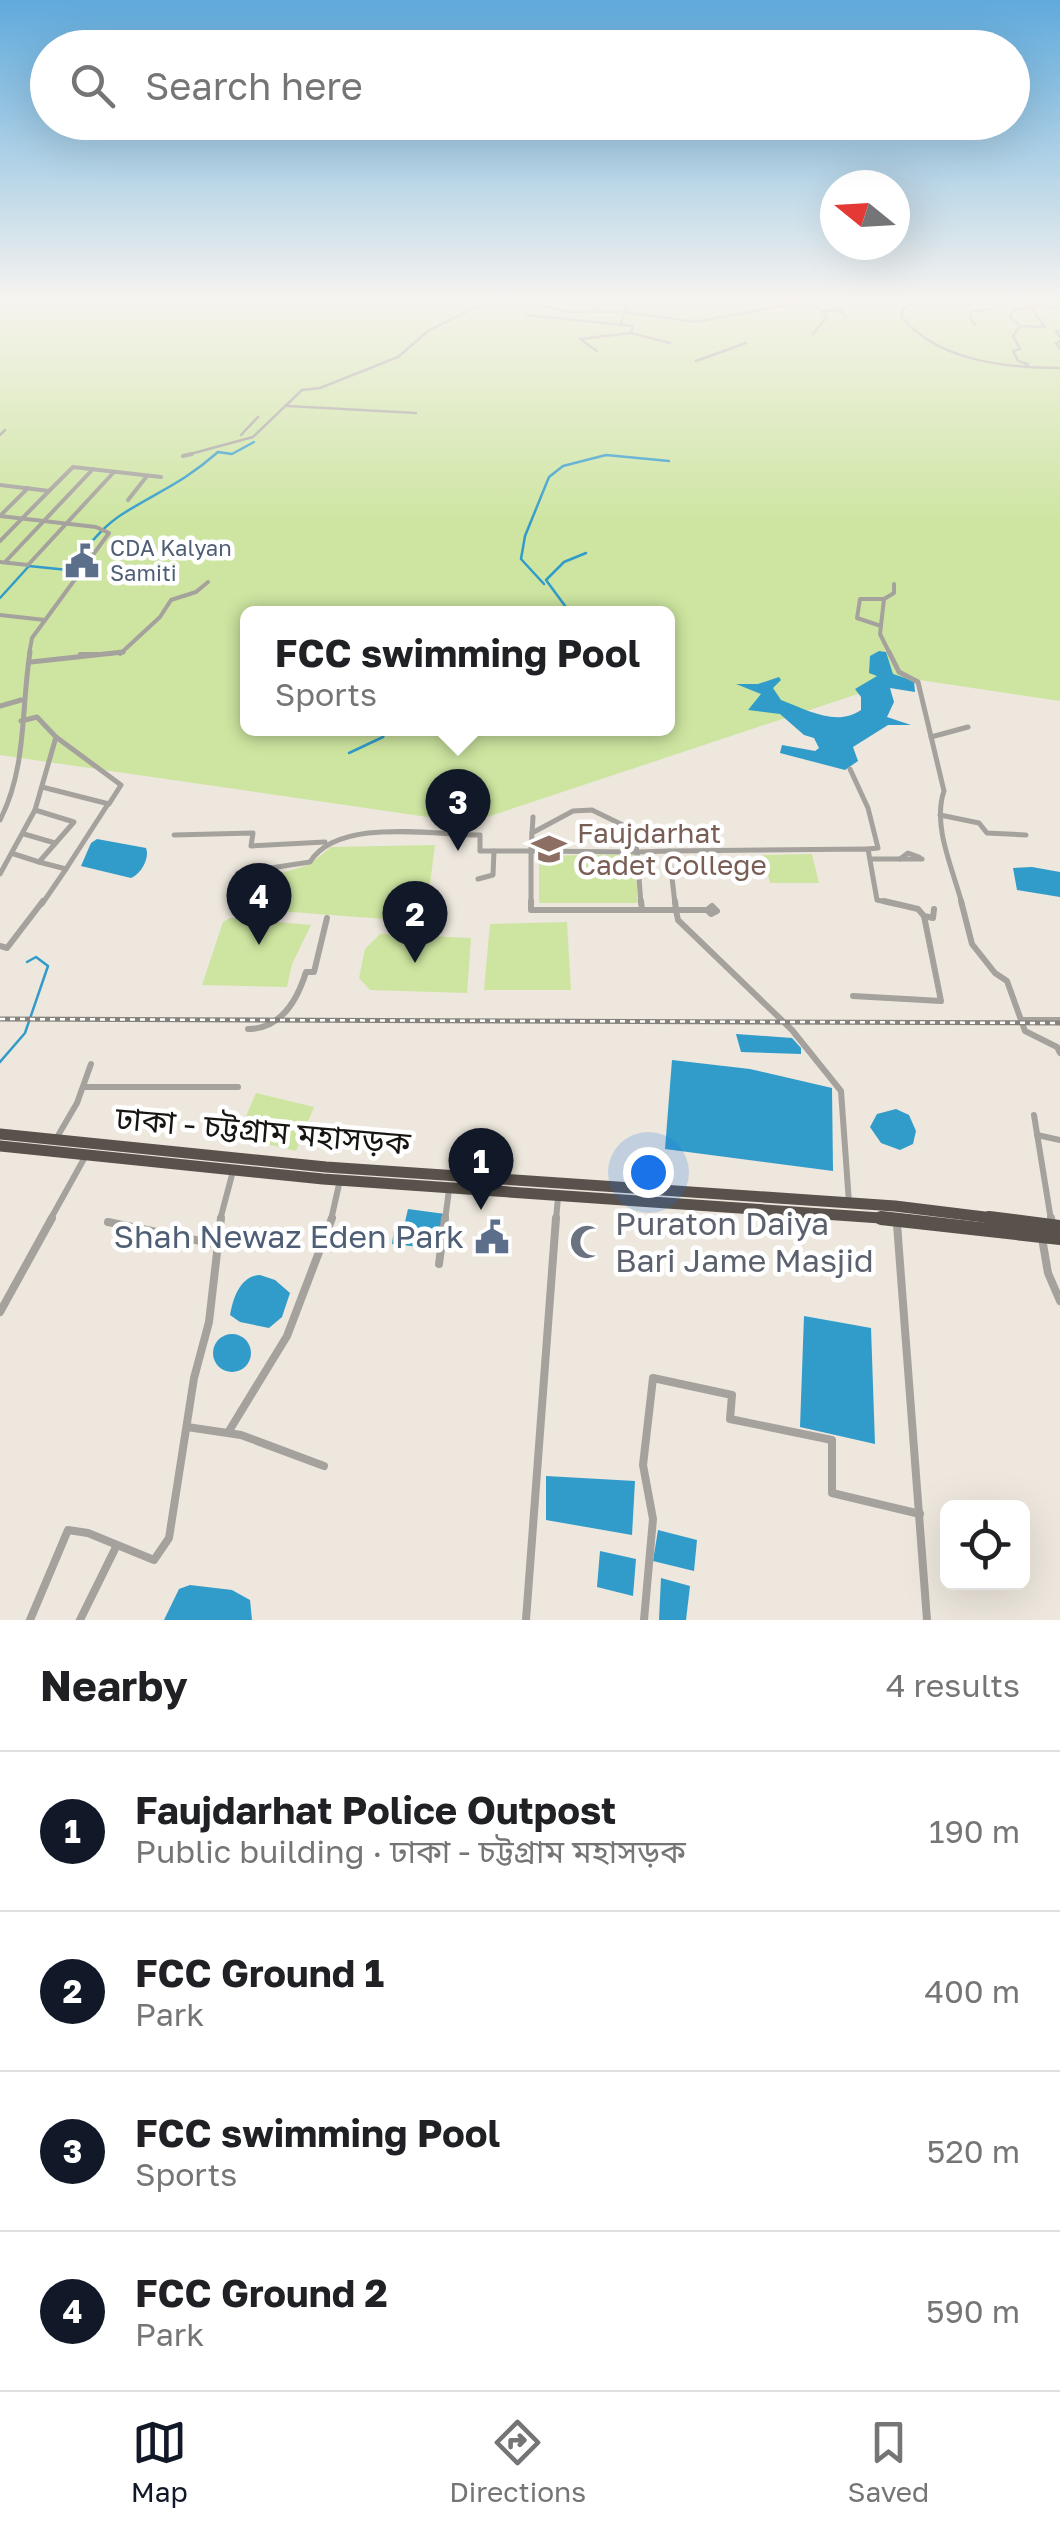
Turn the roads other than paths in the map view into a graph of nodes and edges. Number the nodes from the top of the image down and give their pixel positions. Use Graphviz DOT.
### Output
graph roads {
  1 [pos="352,376"];
  2 [pos="288,406"];
  3 [pos="416,413"];
  4 [pos="258,417"];
  5 [pos="238,437"];
  6 [pos="183,456"];
  7 [pos="93,469"];
  8 [pos="114,472"];
  9 [pos="134,474"];
  10 [pos="148,476"];
  11 [pos="161,477"];
  12 [pos="124,484"];
  13 [pos="0,485"];
  14 [pos="28,488"];
  15 [pos="50,490"];
  16 [pos="128,500"];
  17 [pos="0,516"];
  18 [pos="22,518"];
  19 [pos="45,521"];
  20 [pos="66,523"];
  21 [pos="0,541"];
  22 [pos="2,562"];
  23 [pos="208,582"];
  24 [pos="894,584"];
  25 [pos="884,599"];
  26 [pos="0,614"];
  27 [pos="46,620"];
  28 [pos="881,626"];
  29 [pos="31,662"];
  30 [pos="22,700"];
  31 [pos="0,706"];
  32 [pos="22,721"];
  33 [pos="968,727"];
  34 [pos="56,737"];
  35 [pos="931,737"];
  36 [pos="850,769"];
  37 [pos="42,787"];
  38 [pos="108,804"];
  39 [pos="36,810"];
  40 [pos="940,816"];
  41 [pos="532,817"];
  42 [pos="0,820"];
  43 [pos="532,833"];
  44 [pos="24,834"];
  45 [pos="174,835"];
  46 [pos="1026,835"];
  47 [pos="333,840"];
  48 [pos="55,843"];
  49 [pos="868,850"];
  50 [pos="494,851"];
  51 [pos="531,851"];
  52 [pos="669,851"];
  53 [pos="636,852"];
  54 [pos="14,854"];
  55 [pos="872,859"];
  56 [pos="900,859"];
  57 [pos="40,862"];
  58 [pos="66,869"];
  59 [pos="0,874"];
  60 [pos="238,874"];
  61 [pos="478,879"];
  62 [pos="934,909"];
  63 [pos="676,910"];
  64 [pos="707,910"];
  65 [pos="642,911"];
  66 [pos="924,916"];
  67 [pos="327,918"];
  68 [pos="0,946"];
  69 [pos="853,996"];
  70 [pos="1021,1020"];
  71 [pos="1060,1020"];
  72 [pos="248,1028"];
  73 [pos="1060,1053"];
  74 [pos="91,1064"];
  75 [pos="84,1087"];
  76 [pos="238,1087"];
  77 [pos="1034,1115"];
  78 [pos="0,1134"];
  79 [pos="1036,1135"];
  80 [pos="56,1139"];
  81 [pos="1060,1140"];
  82 [pos="0,1146"];
  83 [pos="86,1155"];
  84 [pos="233,1171"];
  85 [pos="340,1180"];
  86 [pos="450,1186"];
  87 [pos="558,1194"];
  88 [pos="850,1209"];
  89 [pos="896,1219"];
  90 [pos="108,1222"];
  91 [pos="1053,1232"];
  92 [pos="216,1244"];
  93 [pos="439,1264"];
  94 [pos="1060,1301"];
  95 [pos="0,1312"];
  96 [pos="187,1427"];
  97 [pos="228,1431"];
  98 [pos="324,1466"];
  99 [pos="920,1514"];
  100 [pos="116,1549"];
  101 [pos="30,1620"];
  102 [pos="80,1620"];
  103 [pos="526,1620"];
  104 [pos="644,1620"];
  105 [pos="927,1620"];
  1 -- 2 [label="street"];
  2 -- 3 [label="street"];
  2 -- 5 [label="street"];
  4 -- 5 [label="street"];
  5 -- 6 [label="street"];
  7 -- 8 [label="street"];
  7 -- 15 [label="street"];
  7 -- 19 [label="street"];
  8 -- 9 [label="street"];
  8 -- 20 [label="street"];
  9 -- 10 [label="street"];
  9 -- 12 [label="street"];
  10 -- 11 [label="street"];
  10 -- 16 [label="street"];
  13 -- 14 [label="street"];
  14 -- 15 [label="street"];
  14 -- 17 [label="street"];
  15 -- 18 [label="street"];
  17 -- 18 [label="street"];
  18 -- 19 [label="street"];
  18 -- 21 [label="street"];
  19 -- 20 [label="street"];
  19 -- 22 [label="street"];
  20 -- 22 [label="street"];
  20 -- 27 [label="street"];
  23 -- 29 [label="street"];
  24 -- 25 [label="street"];
  25 -- 28 [label="street"];
  25 -- 28 [label="street"];
  26 -- 27 [label="street"];
  27 -- 29 [label="street"];
  28 -- 35 [label="street"];
  29 -- 30 [label="street"];
  30 -- 31 [label="street"];
  30 -- 32 [label="street"];
  32 -- 34 [label="street"];
  32 -- 42 [label="street"];
  33 -- 35 [label="street"];
  34 -- 37 [label="street"];
  34 -- 38 [label="street"];
  35 -- 40 [label="street"];
  36 -- 49 [label="street"];
  37 -- 38 [label="street"];
  37 -- 39 [label="street"];
  38 -- 58 [label="street"];
  39 -- 44 [label="street"];
  39 -- 48 [label="street"];
  40 -- 46 [label="street"];
  40 -- 70 [label="street"];
  41 -- 43 [label="street"];
  43 -- 51 [label="street"];
  43 -- 53 [label="street"];
  44 -- 48 [label="street"];
  44 -- 54 [label="street"];
  45 -- 47 [label="street"];
  47 -- 50 [label="street"];
  47 -- 60 [label="street"];
  48 -- 57 [label="street"];
  49 -- 52 [label="street"];
  49 -- 55 [label="street"];
  50 -- 51 [label="street"];
  50 -- 61 [label="street"];
  51 -- 53 [label="street"];
  51 -- 65 [label="street"];
  52 -- 53 [label="street"];
  52 -- 63 [label="street"];
  53 -- 65 [label="street"];
  54 -- 57 [label="street"];
  54 -- 59 [label="street"];
  55 -- 56 [label="street"];
  55 -- 66 [label="street"];
  57 -- 58 [label="street"];
  58 -- 68 [label="street"];
  62 -- 66 [label="street"];
  63 -- 64 [label="street"];
  63 -- 65 [label="street"];
  63 -- 88 [label="street"];
  66 -- 69 [label="street"];
  67 -- 72 [label="street"];
  70 -- 71 [label="street"];
  70 -- 73 [label="street"];
  74 -- 75 [label="street"];
  75 -- 76 [label="street"];
  75 -- 80 [label="street"];
  77 -- 79 [label="street"];
  78 -- 80 [label="highway, ঢাকা - চট্টগ্রাম মহাসড়ক"];
  79 -- 81 [label="street"];
  79 -- 91 [label="street"];
  80 -- 88 [label="highway, ঢাকা - চট্টগ্রাম মহাসড়ক"];
  82 -- 83 [label="highway, ঢাকা - চট্টগ্রাম মহাসড়ক"];
  83 -- 84 [label="highway, ঢাকা - চট্টগ্রাম মহাসড়ক"];
  83 -- 95 [label="street"];
  84 -- 85 [label="highway, ঢাকা - চট্টগ্রাম মহাসড়ক"];
  84 -- 92 [label="street"];
  85 -- 86 [label="highway, ঢাকা - চট্টগ্রাম মহাসড়ক"];
  85 -- 97 [label="street"];
  86 -- 87 [label="highway, ঢাকা - চট্টগ্রাম মহাসড়ক"];
  86 -- 93 [label="street"];
  87 -- 88 [label="highway, ঢাকা - চট্টগ্রাম মহাসড়ক"];
  87 -- 103 [label="street"];
  88 -- 89 [label="highway, ঢাকা - চট্টগ্রাম মহাসড়ক"];
  88 -- 91 [label="highway, ঢাকা - চট্টগ্রাম মহাসড়ক"];
  89 -- 91 [label="highway, ঢাকা - চট্টগ্রাম মহাসড়ক"];
  89 -- 99 [label="street"];
  90 -- 92 [label="street"];
  91 -- 94 [label="street"];
  92 -- 96 [label="street"];
  96 -- 97 [label="street"];
  96 -- 100 [label="street"];
  97 -- 98 [label="street"];
  99 -- 104 [label="street"];
  99 -- 105 [label="street"];
  100 -- 101 [label="street"];
  100 -- 102 [label="street"];
}
